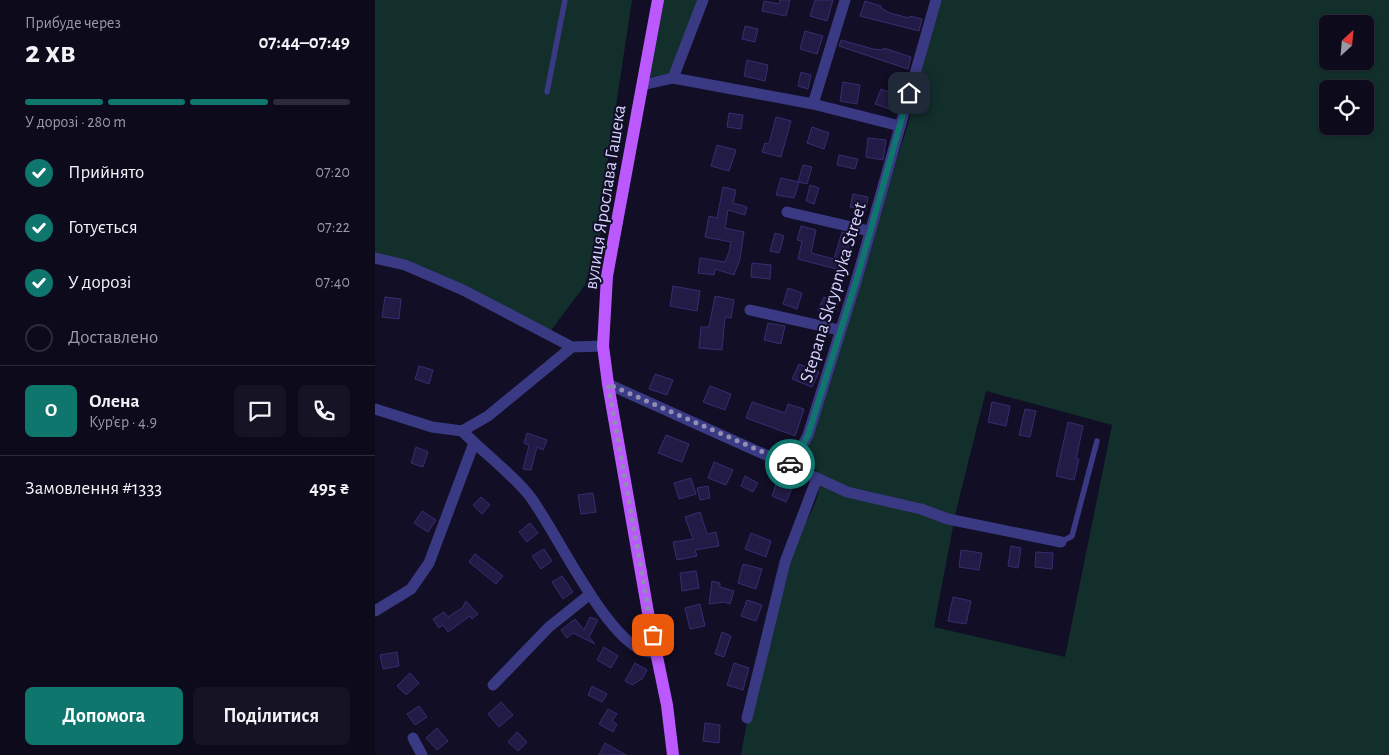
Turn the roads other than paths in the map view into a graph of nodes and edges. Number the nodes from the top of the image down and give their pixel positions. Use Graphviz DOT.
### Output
graph roads {
  1 [pos="565,0"];
  2 [pos="659,0"];
  3 [pos="703,0"];
  4 [pos="845,0"];
  5 [pos="936,0"];
  6 [pos="673,78"];
  7 [pos="642,85"];
  8 [pos="547,92"];
  9 [pos="813,104"];
  10 [pos="900,126"];
  11 [pos="787,212"];
  12 [pos="869,231"];
  13 [pos="375,258"];
  14 [pos="749,310"];
  15 [pos="839,330"];
  16 [pos="603,346"];
  17 [pos="572,347"];
  18 [pos="608,384"];
  19 [pos="375,409"];
  20 [pos="461,431"];
  21 [pos="1097,441"];
  22 [pos="474,443"];
  23 [pos="792,465"];
  24 [pos="817,478"];
  25 [pos="1061,542"];
  26 [pos="589,595"];
  27 [pos="375,611"];
  28 [pos="656,652"];
  29 [pos="493,685"];
  30 [pos="747,718"];
  31 [pos="413,738"];
  32 [pos="422,755"];
  33 [pos="673,755"];
  1 -- 8 [label="lane"];
  2 -- 7 [label="main road, вулиця Ярослава Гашека"];
  3 -- 6 [label="street"];
  4 -- 9 [label="street"];
  5 -- 10 [label="street, Stepana Skrypnyka Street"];
  6 -- 7 [label="street"];
  6 -- 9 [label="street"];
  7 -- 16 [label="main road, вулиця Ярослава Гашека"];
  9 -- 10 [label="street"];
  10 -- 12 [label="street, Stepana Skrypnyka Street"];
  11 -- 12 [label="street"];
  12 -- 15 [label="street, Stepana Skrypnyka Street"];
  13 -- 17 [label="street"];
  14 -- 15 [label="street"];
  15 -- 23 [label="street, Stepana Skrypnyka Street"];
  16 -- 17 [label="street"];
  16 -- 18 [label="main road, вулиця Ярослава Гашека"];
  17 -- 20 [label="street"];
  18 -- 23 [label="street"];
  18 -- 28 [label="main road, вулиця Ярослава Гашека"];
  19 -- 20 [label="street"];
  20 -- 22 [label="street"];
  21 -- 25 [label="lane"];
  22 -- 26 [label="street"];
  22 -- 27 [label="street"];
  23 -- 24 [label="street"];
  24 -- 25 [label="street"];
  24 -- 30 [label="street"];
  26 -- 28 [label="street"];
  26 -- 29 [label="street"];
  28 -- 33 [label="main road, вулиця Ярослава Гашека"];
  31 -- 32 [label="street"];
}
